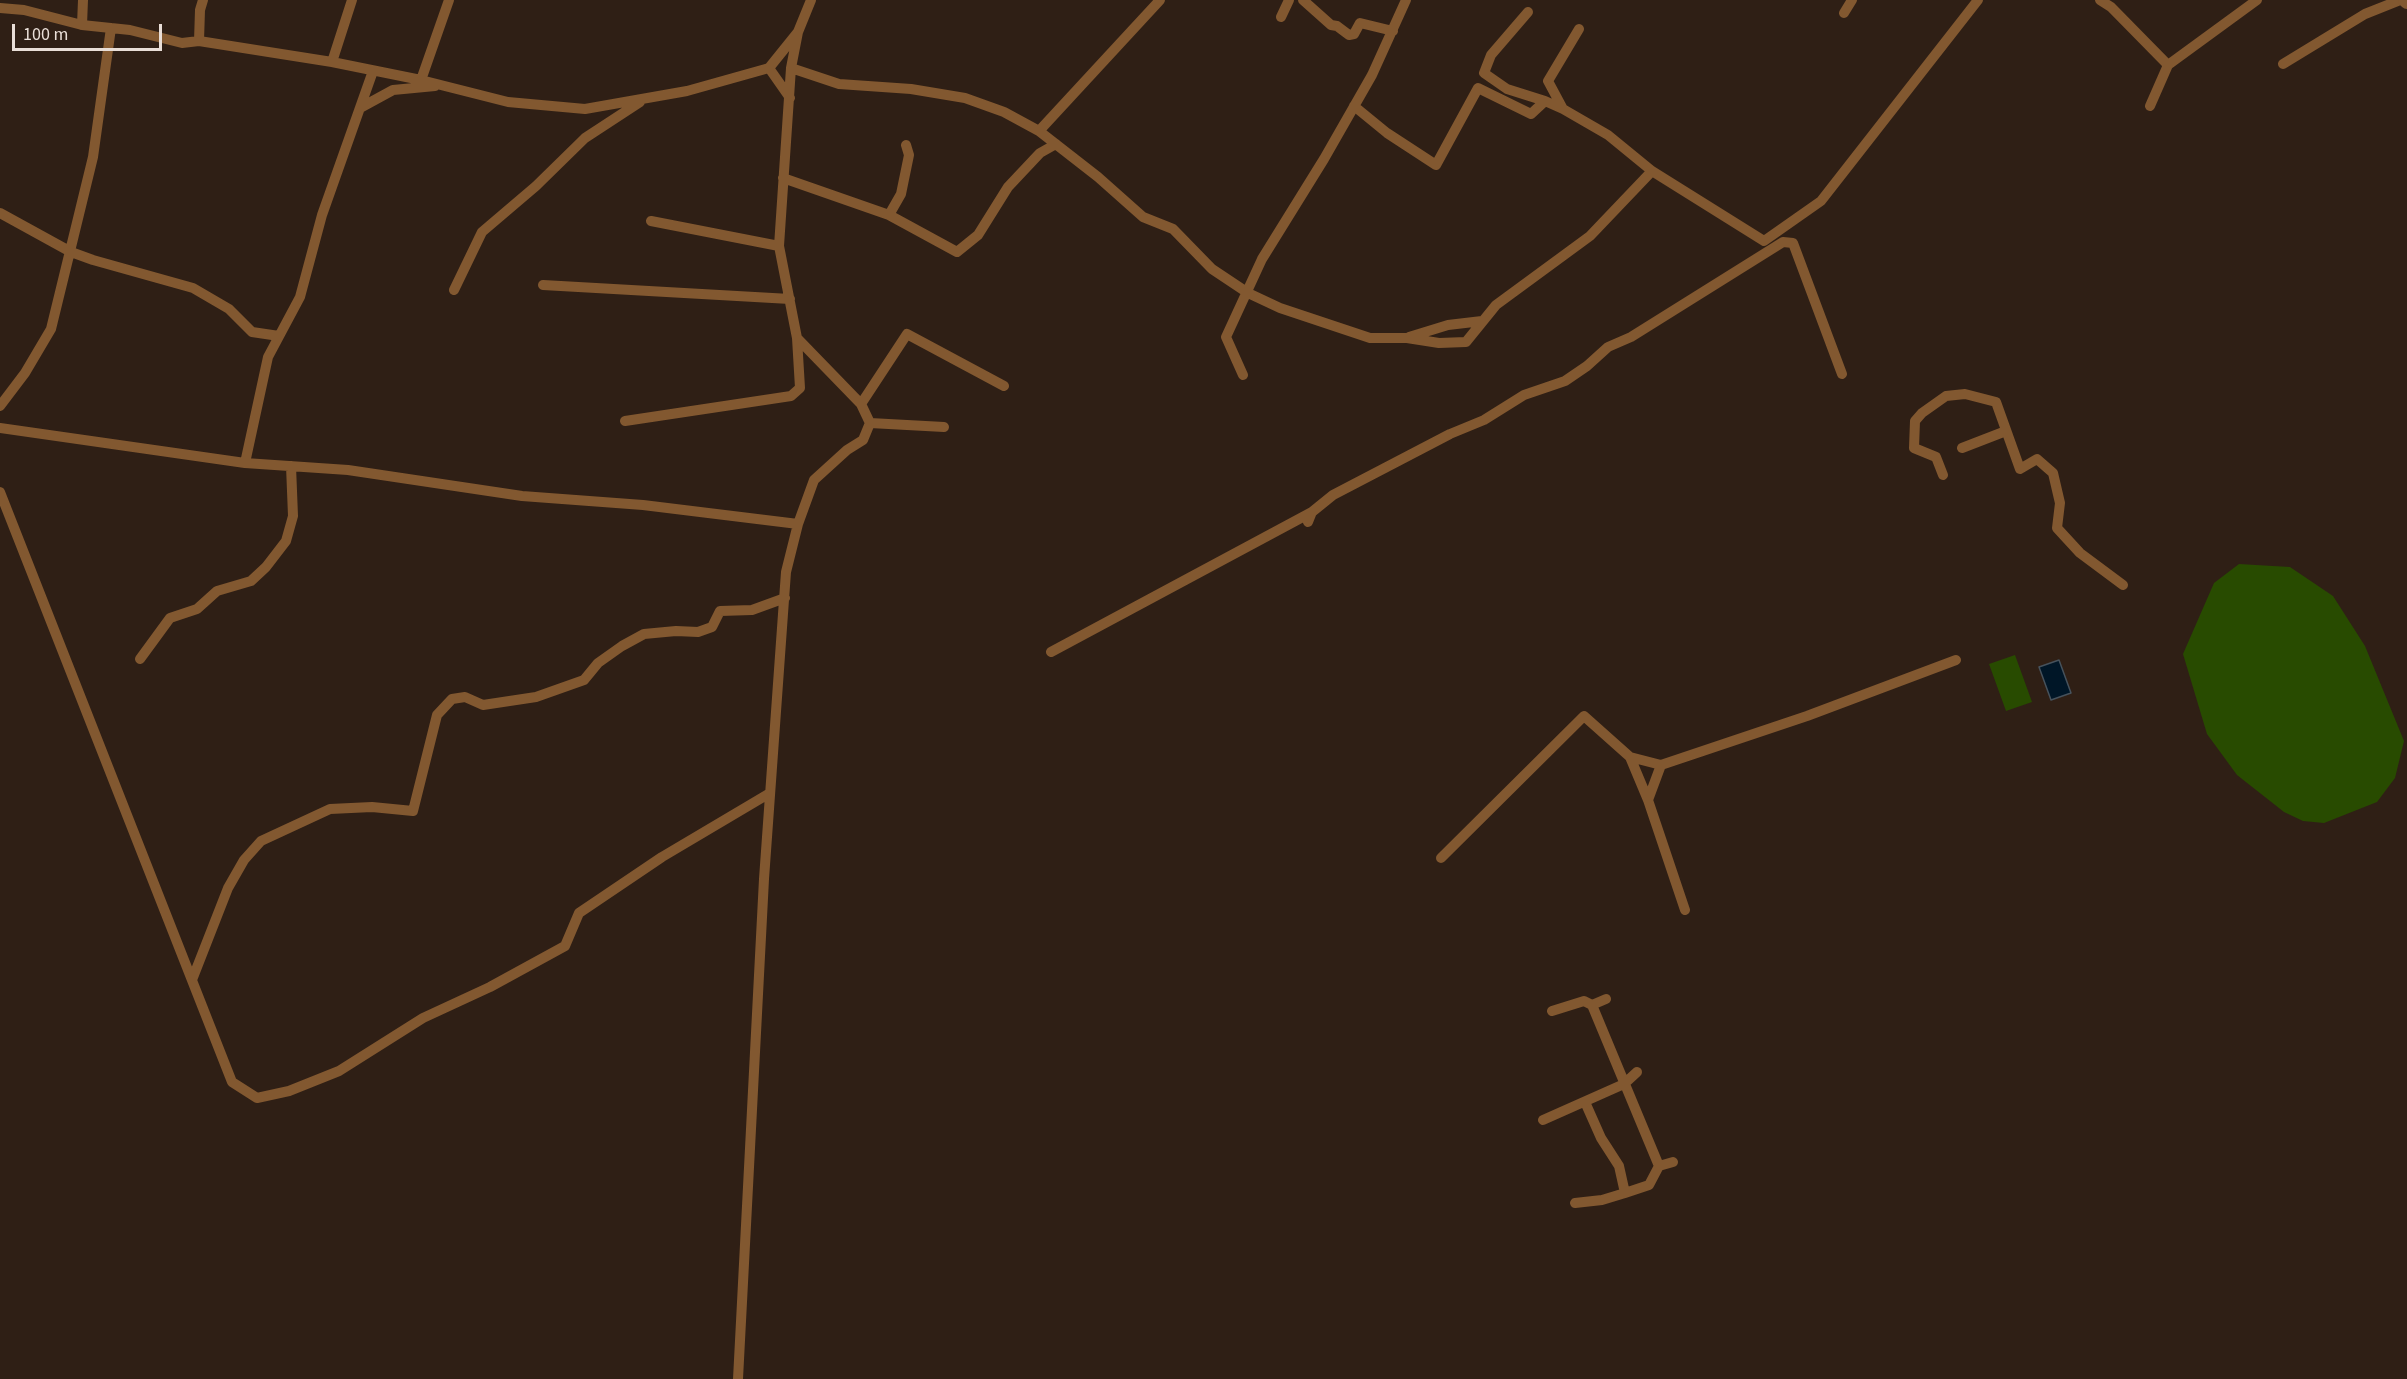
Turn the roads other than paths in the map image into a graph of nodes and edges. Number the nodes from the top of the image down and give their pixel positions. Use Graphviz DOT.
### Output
graph roads {
  1 [pos="83,0"];
  2 [pos="203,0"];
  3 [pos="352,0"];
  4 [pos="449,0"];
  5 [pos="811,0"];
  6 [pos="1160,0"];
  7 [pos="1289,0"];
  8 [pos="1303,0"];
  9 [pos="1406,0"];
  10 [pos="1852,0"];
  11 [pos="1978,0"];
  12 [pos="2100,0"];
  13 [pos="2257,0"];
  14 [pos="2400,0"];
  15 [pos="0,8"];
  16 [pos="1528,12"];
  17 [pos="1844,13"];
  18 [pos="1281,17"];
  19 [pos="82,25"];
  20 [pos="111,28"];
  21 [pos="1580,29"];
  22 [pos="1393,31"];
  23 [pos="798,32"];
  24 [pos="199,40"];
  25 [pos="332,62"];
  26 [pos="2283,64"];
  27 [pos="2168,65"];
  28 [pos="769,68"];
  29 [pos="791,68"];
  30 [pos="373,72"];
  31 [pos="421,80"];
  32 [pos="441,86"];
  33 [pos="790,99"];
  34 [pos="643,100"];
  35 [pos="1545,101"];
  36 [pos="1354,106"];
  37 [pos="2150,106"];
  38 [pos="360,108"];
  39 [pos="1563,109"];
  40 [pos="1040,131"];
  41 [pos="1056,144"];
  42 [pos="906,145"];
  43 [pos="1652,171"];
  44 [pos="783,178"];
  45 [pos="0,213"];
  46 [pos="889,215"];
  47 [pos="651,221"];
  48 [pos="780,246"];
  49 [pos="71,252"];
  50 [pos="543,285"];
  51 [pos="454,290"];
  52 [pos="1248,293"];
  53 [pos="790,299"];
  54 [pos="1482,321"];
  55 [pos="279,336"];
  56 [pos="797,338"];
  57 [pos="1407,338"];
  58 [pos="1842,374"];
  59 [pos="1243,375"];
  60 [pos="1004,386"];
  61 [pos="861,404"];
  62 [pos="0,406"];
  63 [pos="625,422"];
  64 [pos="870,423"];
  65 [pos="944,427"];
  66 [pos="0,428"];
  67 [pos="2006,431"];
  68 [pos="1962,448"];
  69 [pos="245,463"];
  70 [pos="291,466"];
  71 [pos="1943,475"];
  72 [pos="0,492"];
  73 [pos="798,524"];
  74 [pos="2123,585"];
  75 [pos="785,597"];
  76 [pos="1051,652"];
  77 [pos="140,659"];
  78 [pos="1956,660"];
  79 [pos="1630,757"];
  80 [pos="1661,765"];
  81 [pos="770,793"];
  82 [pos="1648,800"];
  83 [pos="1441,858"];
  84 [pos="1685,910"];
  85 [pos="192,980"];
  86 [pos="1606,999"];
  87 [pos="1592,1005"];
  88 [pos="1552,1011"];
  89 [pos="1637,1072"];
  90 [pos="1624,1084"];
  91 [pos="1585,1102"];
  92 [pos="1543,1120"];
  93 [pos="1673,1162"];
  94 [pos="1659,1166"];
  95 [pos="1625,1193"];
  96 [pos="1575,1203"];
  97 [pos="738,1379"];
  1 -- 19 [label="street"];
  2 -- 24 [label="street"];
  3 -- 25 [label="street"];
  4 -- 31 [label="street"];
  5 -- 23 [label="street"];
  6 -- 40 [label="street"];
  7 -- 18 [label="street"];
  8 -- 22 [label="street"];
  9 -- 22 [label="street"];
  10 -- 17 [label="street"];
  11 -- 43 [label="street"];
  12 -- 27 [label="street"];
  13 -- 27 [label="street"];
  14 -- 26 [label="street"];
  15 -- 19 [label="street"];
  16 -- 35 [label="street"];
  19 -- 20 [label="street"];
  20 -- 24 [label="street"];
  20 -- 49 [label="street"];
  21 -- 39 [label="street"];
  22 -- 36 [label="street"];
  23 -- 28 [label="street"];
  23 -- 29 [label="street"];
  24 -- 25 [label="street"];
  25 -- 30 [label="street"];
  27 -- 37 [label="street"];
  28 -- 33 [label="street"];
  28 -- 34 [label="street"];
  29 -- 33 [label="street"];
  29 -- 40 [label="street"];
  30 -- 31 [label="street"];
  30 -- 38 [label="street"];
  31 -- 32 [label="street"];
  32 -- 34 [label="street"];
  32 -- 38 [label="street"];
  33 -- 44 [label="street"];
  34 -- 51 [label="street"];
  35 -- 36 [label="street"];
  35 -- 39 [label="street"];
  36 -- 52 [label="street"];
  38 -- 55 [label="street"];
  39 -- 43 [label="street"];
  40 -- 41 [label="street"];
  41 -- 46 [label="street"];
  41 -- 52 [label="street"];
  42 -- 46 [label="street"];
  43 -- 54 [label="street"];
  44 -- 46 [label="street"];
  44 -- 48 [label="street"];
  45 -- 49 [label="street"];
  47 -- 48 [label="street"];
  48 -- 53 [label="street"];
  49 -- 55 [label="street"];
  49 -- 62 [label="street"];
  50 -- 53 [label="street"];
  52 -- 57 [label="street"];
  52 -- 59 [label="street"];
  53 -- 56 [label="street"];
  54 -- 57 [label="street"];
  54 -- 57 [label="street"];
  55 -- 69 [label="street"];
  56 -- 61 [label="street"];
  56 -- 63 [label="street"];
  58 -- 76 [label="street"];
  60 -- 61 [label="street"];
  61 -- 64 [label="street"];
  64 -- 65 [label="street"];
  64 -- 73 [label="street"];
  66 -- 69 [label="street"];
  67 -- 68 [label="street"];
  67 -- 71 [label="street"];
  67 -- 74 [label="street"];
  69 -- 70 [label="street"];
  70 -- 73 [label="street"];
  70 -- 77 [label="street"];
  72 -- 85 [label="street"];
  73 -- 75 [label="street"];
  75 -- 81 [label="street"];
  75 -- 85 [label="street"];
  78 -- 80 [label="street"];
  79 -- 80 [label="street"];
  79 -- 82 [label="street"];
  79 -- 83 [label="street"];
  80 -- 82 [label="street"];
  81 -- 85 [label="street"];
  81 -- 97 [label="street"];
  82 -- 84 [label="street"];
  86 -- 87 [label="street"];
  87 -- 88 [label="street"];
  87 -- 90 [label="street"];
  89 -- 90 [label="street"];
  90 -- 91 [label="street"];
  90 -- 94 [label="street"];
  91 -- 92 [label="street"];
  91 -- 95 [label="street"];
  93 -- 94 [label="street"];
  94 -- 95 [label="street"];
  95 -- 96 [label="street"];
}
